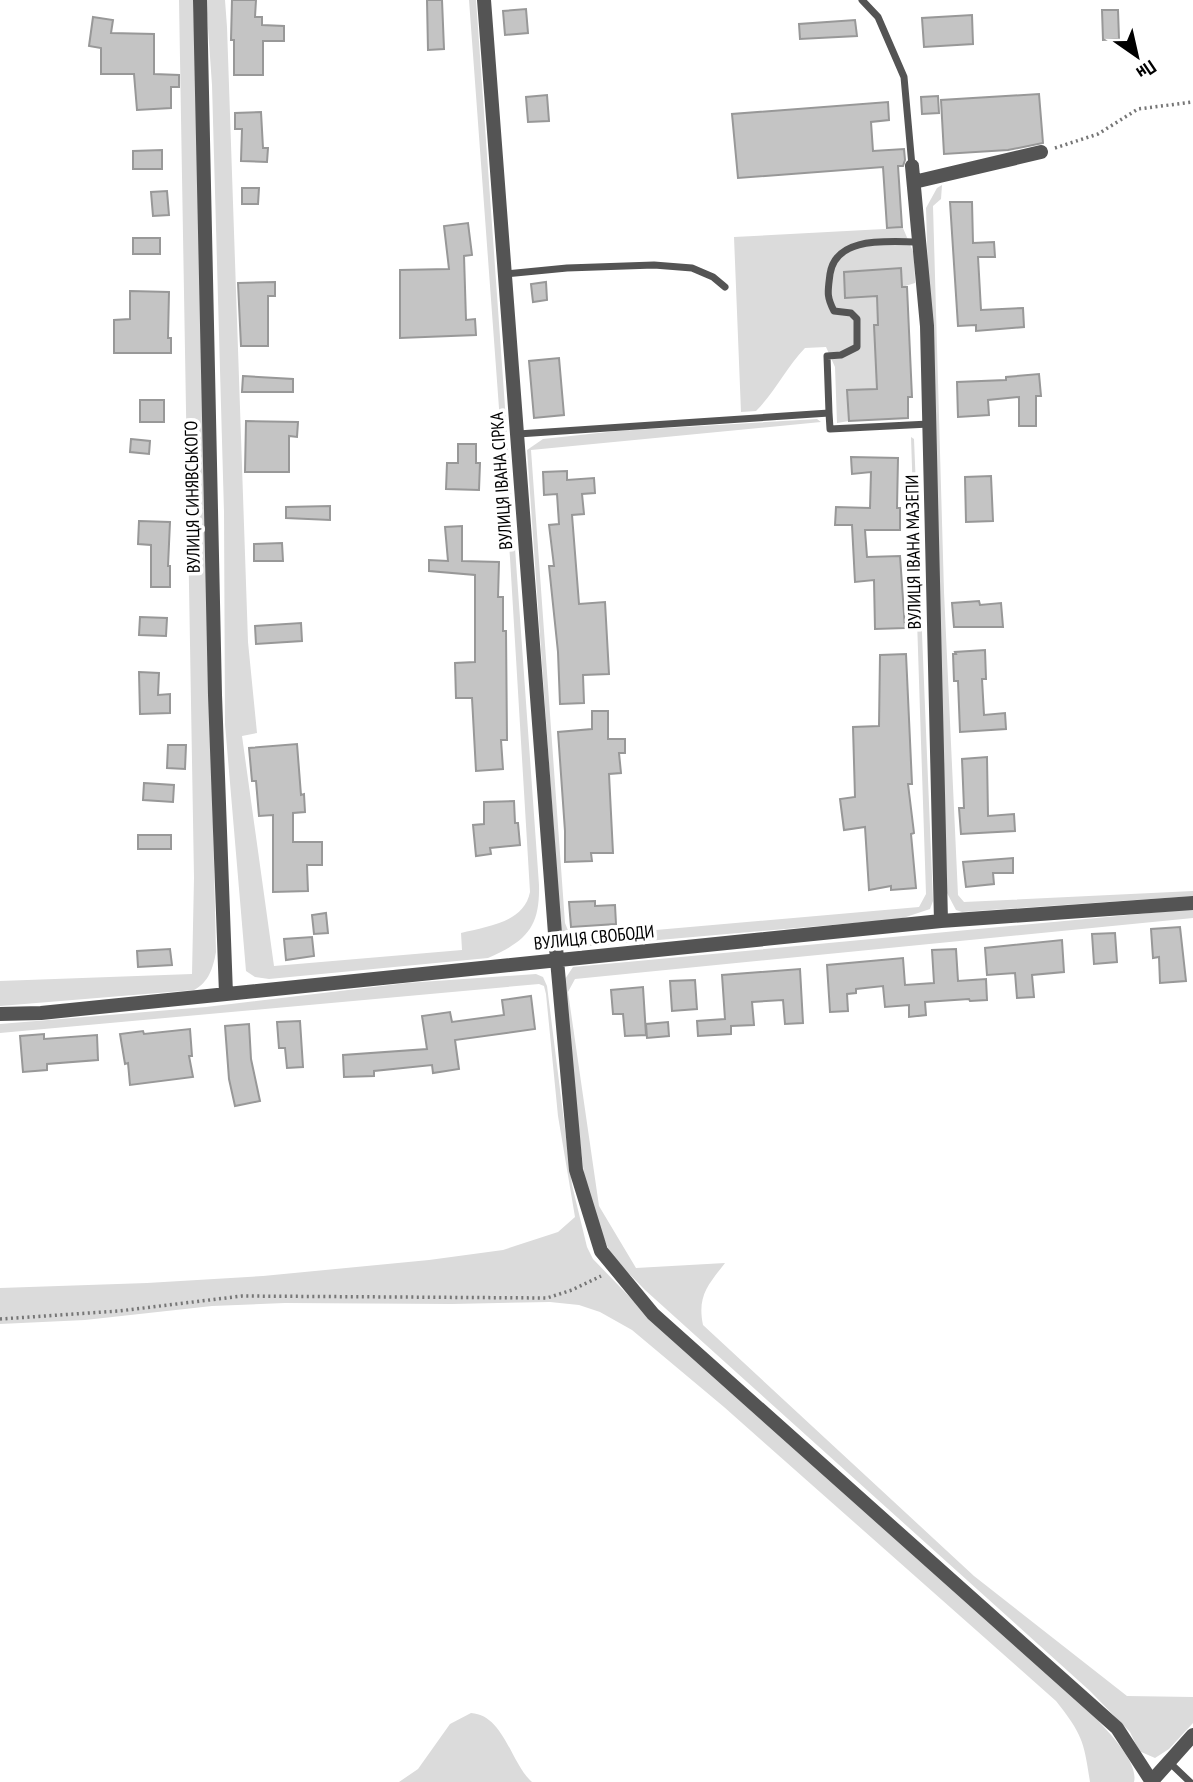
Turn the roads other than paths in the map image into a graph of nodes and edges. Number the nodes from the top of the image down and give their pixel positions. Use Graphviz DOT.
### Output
graph roads {
  1 [pos="200,0"];
  2 [pos="484,0"];
  3 [pos="862,0"];
  4 [pos="1041,152"];
  5 [pos="912,166"];
  6 [pos="914,182"];
  7 [pos="919,242"];
  8 [pos="505,275"];
  9 [pos="725,287"];
  10 [pos="829,413"];
  11 [pos="929,424"];
  12 [pos="517,434"];
  13 [pos="1193,903"];
  14 [pos="941,921"];
  15 [pos="556,960"];
  16 [pos="226,994"];
  17 [pos="0,1014"];
  18 [pos="1193,1735"];
  19 [pos="1169,1762"];
  20 [pos="1152,1782"];
  21 [pos="1190,1782"];
  1 -- 16 [label="street, ВУЛИЦЯ СИНЯВСЬКОГО"];
  2 -- 8 [label="street, ВУЛИЦЯ ІВАНА СІРКА"];
  3 -- 5 [label="lane"];
  4 -- 6 [label="street"];
  5 -- 6 [label="street, ВУЛИЦЯ ІВАНА МАЗЕПИ"];
  6 -- 7 [label="street, ВУЛИЦЯ ІВАНА МАЗЕПИ"];
  7 -- 10 [label="lane"];
  7 -- 11 [label="street, ВУЛИЦЯ ІВАНА МАЗЕПИ"];
  8 -- 9 [label="lane"];
  8 -- 12 [label="street, ВУЛИЦЯ ІВАНА СІРКА"];
  10 -- 11 [label="lane"];
  10 -- 12 [label="lane"];
  11 -- 14 [label="street, ВУЛИЦЯ ІВАНА МАЗЕПИ"];
  12 -- 15 [label="street, ВУЛИЦЯ ІВАНА СІРКА"];
  13 -- 14 [label="street, ВУЛИЦЯ СВОБОДИ"];
  14 -- 15 [label="street, ВУЛИЦЯ СВОБОДИ"];
  15 -- 16 [label="street, ВУЛИЦЯ СВОБОДИ"];
  15 -- 20 [label="street, ВУЛИЦЯ ІВАНА СІРКА"];
  16 -- 17 [label="street, ВУЛИЦЯ СВОБОДИ"];
  18 -- 19 [label="street"];
  19 -- 20 [label="street"];
  19 -- 21 [label="lane"];
}
